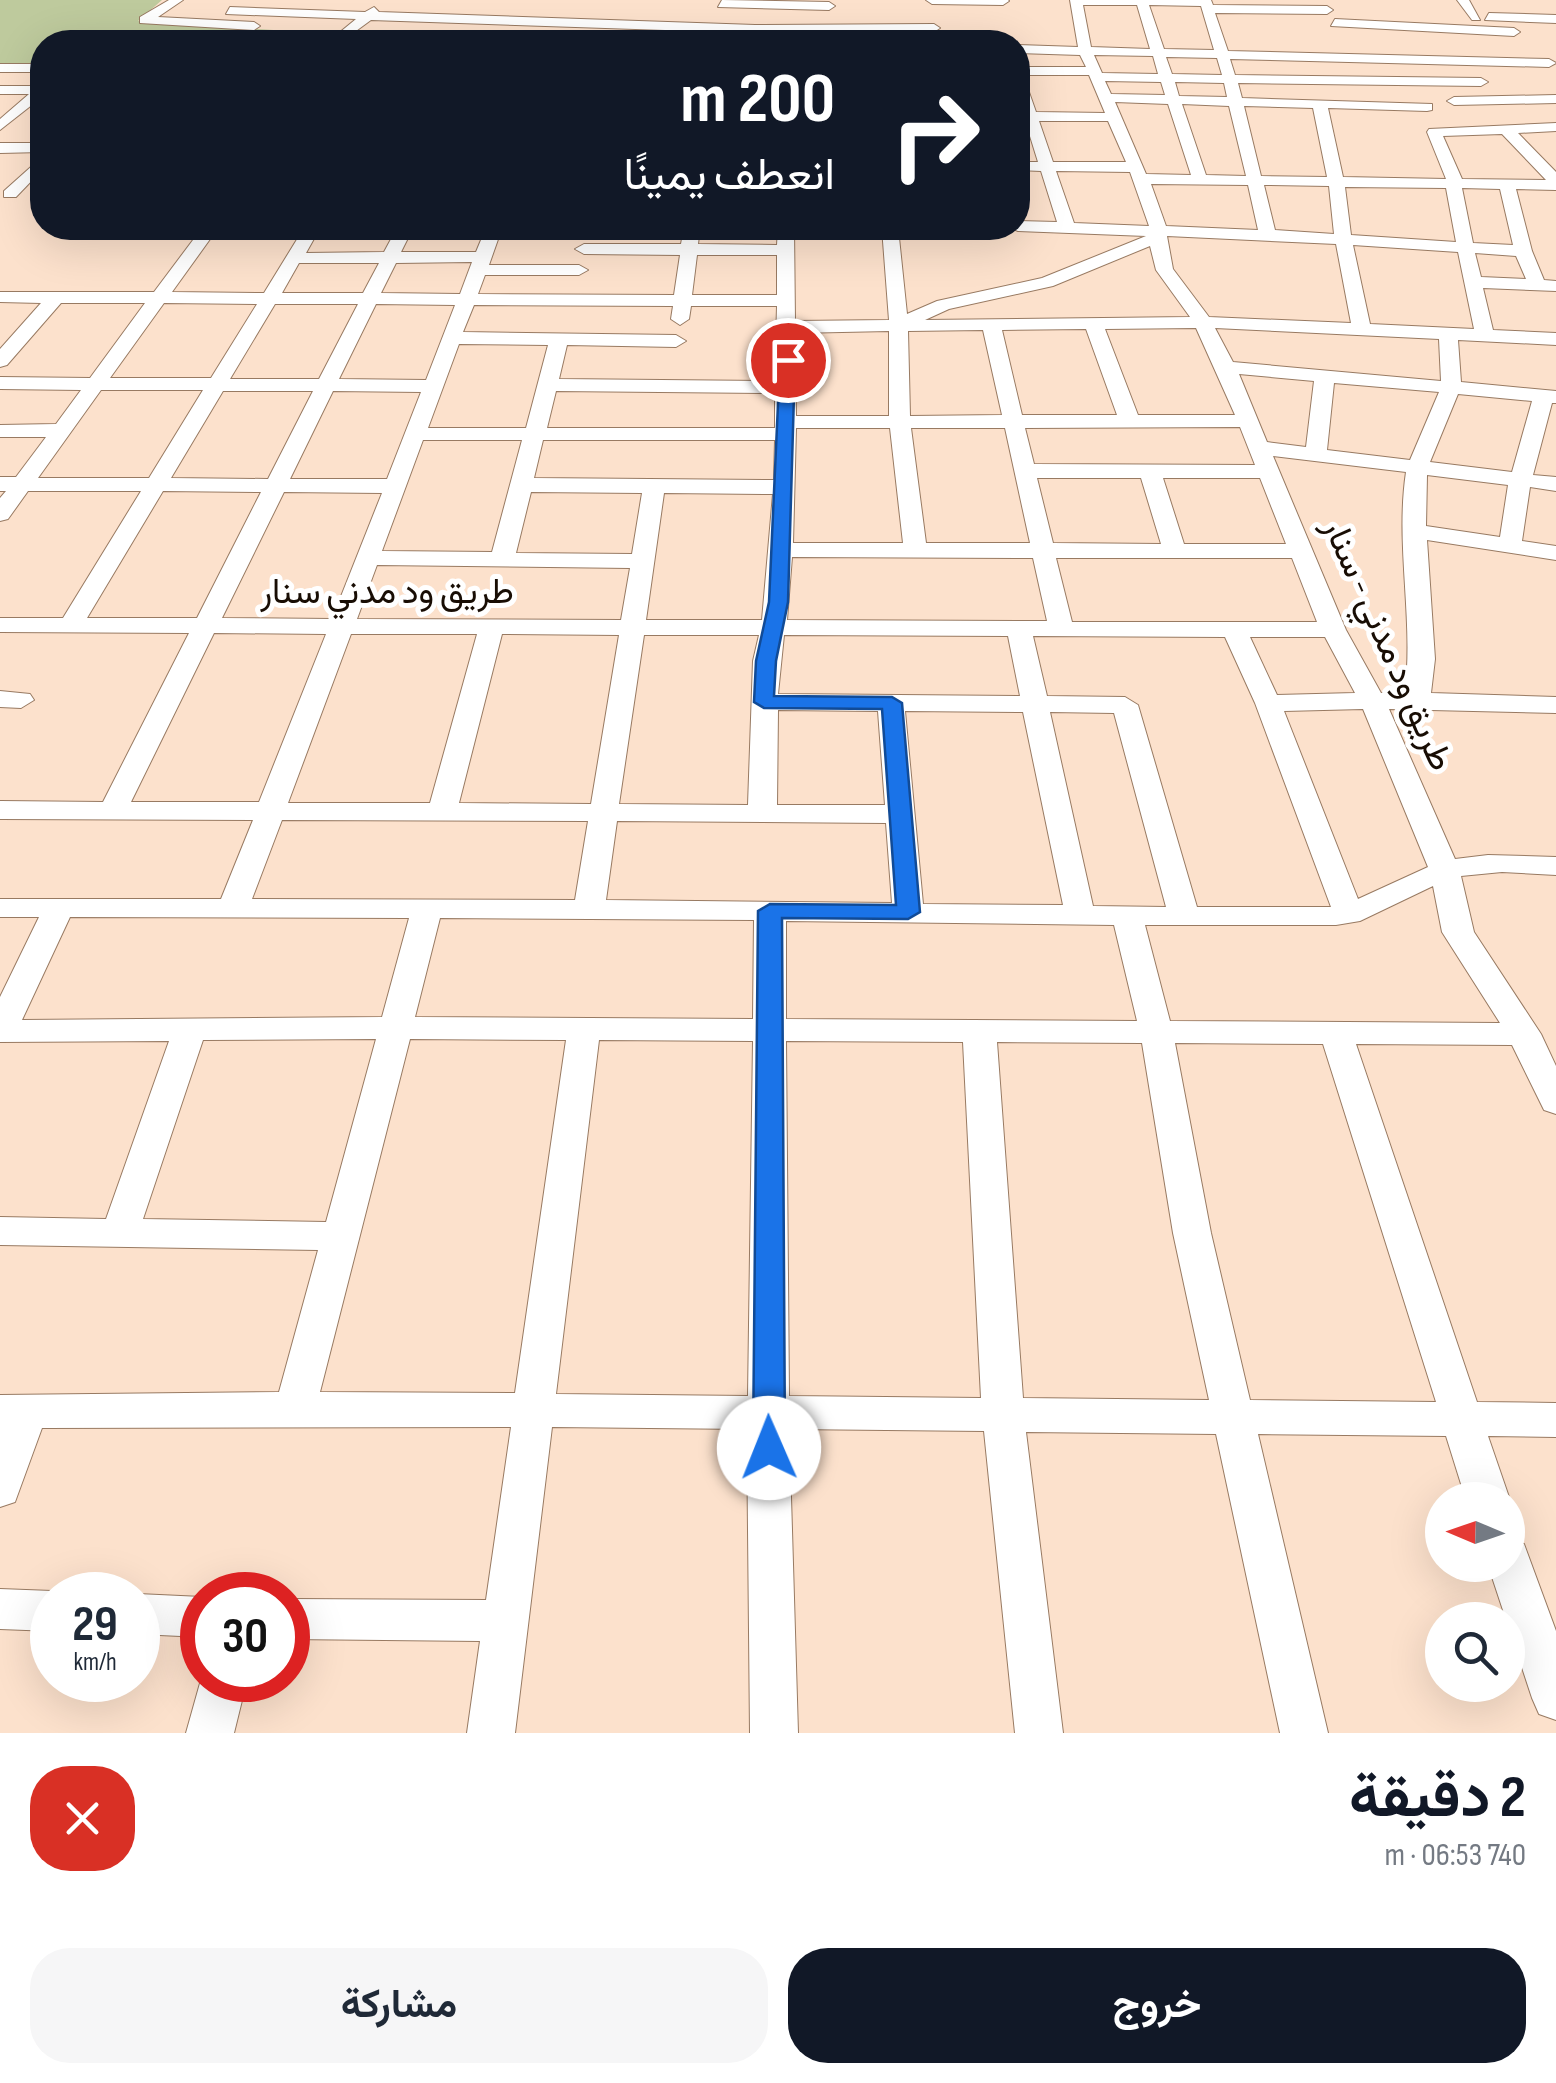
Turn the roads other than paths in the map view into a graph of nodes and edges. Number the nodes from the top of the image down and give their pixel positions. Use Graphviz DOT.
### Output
graph roads {
  1 [pos="177,0"];
  2 [pos="1076,0"];
  3 [pos="1463,0"];
  4 [pos="1142,1"];
  5 [pos="455,2"];
  6 [pos="722,2"];
  7 [pos="317,3"];
  8 [pos="783,3"];
  9 [pos="1004,4"];
  10 [pos="1206,4"];
  11 [pos="239,5"];
  12 [pos="834,5"];
  13 [pos="1266,5"];
  14 [pos="1325,5"];
  15 [pos="379,7"];
  16 [pos="612,9"];
  17 [pos="1382,9"];
  18 [pos="916,12"];
  19 [pos="1476,16"];
  20 [pos="435,17"];
  21 [pos="933,17"];
  22 [pos="1420,17"];
  23 [pos="1502,18"];
  24 [pos="1556,19"];
  25 [pos="1249,22"];
  26 [pos="1335,23"];
  27 [pos="209,24"];
  28 [pos="599,24"];
  29 [pos="716,24"];
  30 [pos="1391,25"];
  31 [pos="736,28"];
  32 [pos="812,28"];
  33 [pos="776,29"];
  34 [pos="348,30"];
  35 [pos="419,30"];
  36 [pos="593,30"];
  37 [pos="1326,37"];
  38 [pos="1344,37"];
  39 [pos="1519,37"];
  40 [pos="1030,45"];
  41 [pos="1406,48"];
  42 [pos="1085,50"];
  43 [pos="1157,51"];
  44 [pos="1222,53"];
  45 [pos="1266,54"];
  46 [pos="1338,56"];
  47 [pos="1461,60"];
  48 [pos="1552,62"];
  49 [pos="0,68"];
  50 [pos="30,68"];
  51 [pos="1096,74"];
  52 [pos="1030,75"];
  53 [pos="1165,78"];
  54 [pos="1230,80"];
  55 [pos="1278,80"];
  56 [pos="1356,81"];
  57 [pos="1399,82"];
  58 [pos="1482,82"];
  59 [pos="0,90"];
  60 [pos="30,90"];
  61 [pos="1107,98"];
  62 [pos="1556,99"];
  63 [pos="30,100"];
  64 [pos="1173,100"];
  65 [pos="1500,100"];
  66 [pos="1235,101"];
  67 [pos="1289,102"];
  68 [pos="1319,104"];
  69 [pos="1423,104"];
  70 [pos="1030,116"];
  71 [pos="1114,116"];
  72 [pos="0,126"];
  73 [pos="1556,126"];
  74 [pos="1506,129"];
  75 [pos="1464,130"];
  76 [pos="1030,131"];
  77 [pos="0,148"];
  78 [pos="30,148"];
  79 [pos="1030,166"];
  80 [pos="1046,166"];
  81 [pos="30,172"];
  82 [pos="1138,172"];
  83 [pos="1200,180"];
  84 [pos="1257,181"];
  85 [pos="1334,183"];
  86 [pos="1556,183"];
  87 [pos="1456,184"];
  88 [pos="1507,184"];
  89 [pos="5,194"];
  90 [pos="1030,226"];
  91 [pos="1067,227"];
  92 [pos="1159,233"];
  93 [pos="1268,235"];
  94 [pos="1342,239"];
  95 [pos="202,240"];
  96 [pos="304,240"];
  97 [pos="399,240"];
  98 [pos="489,240"];
  99 [pos="586,240"];
  100 [pos="689,240"];
  101 [pos="786,240"];
  102 [pos="892,240"];
  103 [pos="1464,247"];
  104 [pos="584,249"];
  105 [pos="686,250"];
  106 [pos="786,250"];
  107 [pos="1523,251"];
  108 [pos="390,257"];
  109 [pos="293,258"];
  110 [pos="480,264"];
  111 [pos="578,270"];
  112 [pos="1472,282"];
  113 [pos="1546,286"];
  114 [pos="0,297"];
  115 [pos="56,297"];
  116 [pos="162,297"];
  117 [pos="268,297"];
  118 [pos="369,300"];
  119 [pos="466,300"];
  120 [pos="571,300"];
  121 [pos="683,301"];
  122 [pos="787,301"];
  123 [pos="1093,322"];
  124 [pos="1204,322"];
  125 [pos="991,323"];
  126 [pos="897,325"];
  127 [pos="788,327"];
  128 [pos="1361,327"];
  129 [pos="1448,332"];
  130 [pos="1484,334"];
  131 [pos="10,338"];
  132 [pos="452,338"];
  133 [pos="558,339"];
  134 [pos="1556,339"];
  135 [pos="0,361"];
  136 [pos="671,363"];
  137 [pos="1226,366"];
  138 [pos="1325,376"];
  139 [pos="0,383"];
  140 [pos="98,384"];
  141 [pos="215,385"];
  142 [pos="326,385"];
  143 [pos="434,386"];
  144 [pos="548,386"];
  145 [pos="788,387"];
  146 [pos="1451,388"];
  147 [pos="1550,396"];
  148 [pos="1014,420"];
  149 [pos="1130,420"];
  150 [pos="1250,420"];
  151 [pos="900,421"];
  152 [pos="787,428"];
  153 [pos="64,430"];
  154 [pos="0,431"];
  155 [pos="416,434"];
  156 [pos="534,435"];
  157 [pos="1316,455"];
  158 [pos="1266,460"];
  159 [pos="1417,468"];
  160 [pos="1028,471"];
  161 [pos="1150,472"];
  162 [pos="1520,480"];
  163 [pos="12,484"];
  164 [pos="1556,484"];
  165 [pos="154,485"];
  166 [pos="276,485"];
  167 [pos="521,485"];
  168 [pos="397,486"];
  169 [pos="654,486"];
  170 [pos="786,487"];
  171 [pos="0,514"];
  172 [pos="1414,531"];
  173 [pos="1510,545"];
  174 [pos="915,549"];
  175 [pos="781,550"];
  176 [pos="1045,550"];
  177 [pos="1176,551"];
  178 [pos="1302,551"];
  179 [pos="1556,552"];
  180 [pos="370,558"];
  181 [pos="502,560"];
  182 [pos="643,561"];
  183 [pos="0,625"];
  184 [pos="70,626"];
  185 [pos="206,626"];
  186 [pos="491,626"];
  187 [pos="634,626"];
  188 [pos="343,627"];
  189 [pos="774,627"];
  190 [pos="1019,629"];
  191 [pos="1061,629"];
  192 [pos="1235,630"];
  193 [pos="1332,630"];
  194 [pos="1372,700"];
  195 [pos="1416,700"];
  196 [pos="764,702"];
  197 [pos="892,703"];
  198 [pos="1036,704"];
  199 [pos="1268,704"];
  200 [pos="1556,705"];
  201 [pos="0,810"];
  202 [pos="113,810"];
  203 [pos="272,810"];
  204 [pos="444,810"];
  205 [pos="604,812"];
  206 [pos="762,812"];
  207 [pos="902,814"];
  208 [pos="1556,866"];
  209 [pos="1445,871"];
  210 [pos="0,908"];
  211 [pos="59,908"];
  212 [pos="233,909"];
  213 [pos="589,909"];
  214 [pos="427,910"];
  215 [pos="770,911"];
  216 [pos="908,912"];
  217 [pos="1349,914"];
  218 [pos="1080,915"];
  219 [pos="1127,915"];
  220 [pos="1184,916"];
  221 [pos="396,1028"];
  222 [pos="584,1029"];
  223 [pos="190,1030"];
  224 [pos="770,1030"];
  225 [pos="980,1030"];
  226 [pos="1336,1033"];
  227 [pos="1157,1034"];
  228 [pos="1524,1034"];
  229 [pos="1556,1102"];
  230 [pos="0,1231"];
  231 [pos="120,1232"];
  232 [pos="341,1236"];
  233 [pos="295,1408"];
  234 [pos="536,1411"];
  235 [pos="768,1411"];
  236 [pos="14,1413"];
  237 [pos="1004,1414"];
  238 [pos="1236,1418"];
  239 [pos="1460,1420"];
  240 [pos="1556,1420"];
  241 [pos="1482,1482"];
  242 [pos="0,1489"];
  243 [pos="1516,1582"];
  244 [pos="0,1609"];
  245 [pos="30,1610"];
  246 [pos="310,1619"];
  247 [pos="506,1621"];
  248 [pos="1556,1698"];
  249 [pos="218,1702"];
  250 [pos="210,1733"];
  251 [pos="491,1733"];
  252 [pos="774,1733"];
  253 [pos="1039,1733"];
  254 [pos="1304,1733"];
  1 -- 27 [label="street"];
  2 -- 4 [label="street, طريق ود مدني - سنار"];
  2 -- 42 [label="street, طريق ود مدني - سنار"];
  3 -- 19 [label="street"];
  4 -- 10 [label="street, طريق ود مدني - سنار"];
  4 -- 43 [label="street"];
  5 -- 20 [label="street"];
  6 -- 8 [label="street"];
  6 -- 29 [label="street"];
  7 -- 11 [label="street"];
  7 -- 15 [label="street"];
  8 -- 12 [label="street"];
  8 -- 33 [label="street"];
  9 -- 21 [label="street"];
  10 -- 25 [label="street, طريق ود مدني - سنار"];
  10 -- 44 [label="street"];
  11 -- 15 [label="street"];
  11 -- 27 [label="street"];
  12 -- 32 [label="street"];
  13 -- 14 [label="street, طريق ود مدني - سنار"];
  13 -- 25 [label="street, طريق ود مدني - سنار"];
  14 -- 26 [label="street, طريق ود مدني - سنار"];
  15 -- 20 [label="street"];
  15 -- 34 [label="street"];
  16 -- 29 [label="street"];
  17 -- 30 [label="street"];
  18 -- 21 [label="street"];
  19 -- 22 [label="street"];
  19 -- 23 [label="street"];
  20 -- 28 [label="street"];
  20 -- 35 [label="street"];
  21 -- 32 [label="street"];
  22 -- 30 [label="street"];
  22 -- 39 [label="street"];
  23 -- 24 [label="street"];
  23 -- 39 [label="street"];
  25 -- 45 [label="street"];
  26 -- 30 [label="street"];
  26 -- 38 [label="street, طريق ود مدني - سنار"];
  27 -- 34 [label="street"];
  28 -- 31 [label="street"];
  28 -- 36 [label="street"];
  29 -- 31 [label="street"];
  30 -- 41 [label="street"];
  31 -- 33 [label="street"];
  32 -- 33 [label="street"];
  37 -- 38 [label="street"];
  38 -- 41 [label="street"];
  39 -- 41 [label="street"];
  39 -- 48 [label="street"];
  40 -- 42 [label="street"];
  41 -- 46 [label="street"];
  41 -- 47 [label="street"];
  42 -- 43 [label="street"];
  42 -- 51 [label="street, طريق ود مدني - سنار"];
  43 -- 44 [label="street"];
  43 -- 53 [label="street"];
  44 -- 45 [label="street"];
  44 -- 54 [label="street"];
  45 -- 46 [label="street"];
  45 -- 55 [label="street"];
  46 -- 56 [label="street"];
  47 -- 48 [label="street"];
  47 -- 58 [label="street"];
  49 -- 50 [label="street"];
  51 -- 52 [label="street"];
  51 -- 53 [label="street"];
  51 -- 61 [label="street, طريق ود مدني - سنار"];
  53 -- 54 [label="street"];
  53 -- 64 [label="street"];
  54 -- 55 [label="street"];
  54 -- 66 [label="street"];
  55 -- 56 [label="street"];
  55 -- 67 [label="street"];
  56 -- 57 [label="street"];
  57 -- 58 [label="street"];
  57 -- 69 [label="street"];
  58 -- 65 [label="street"];
  59 -- 60 [label="street"];
  61 -- 64 [label="street"];
  61 -- 71 [label="street, طريق ود مدني - سنار"];
  62 -- 65 [label="street"];
  63 -- 72 [label="street"];
  64 -- 66 [label="street"];
  64 -- 83 [label="street"];
  65 -- 69 [label="street"];
  66 -- 67 [label="street"];
  66 -- 84 [label="street"];
  67 -- 68 [label="street"];
  68 -- 69 [label="street"];
  68 -- 85 [label="street"];
  69 -- 75 [label="street"];
  70 -- 71 [label="street"];
  71 -- 82 [label="street, طريق ود مدني - سنار"];
  73 -- 74 [label="street"];
  74 -- 75 [label="street"];
  74 -- 86 [label="street"];
  75 -- 87 [label="street"];
  76 -- 80 [label="street"];
  77 -- 78 [label="street"];
  79 -- 80 [label="street"];
  80 -- 82 [label="street"];
  80 -- 91 [label="street"];
  81 -- 89 [label="street"];
  82 -- 83 [label="street"];
  82 -- 92 [label="street, طريق ود مدني - سنار"];
  83 -- 84 [label="street"];
  84 -- 85 [label="street"];
  84 -- 93 [label="street"];
  85 -- 87 [label="street"];
  85 -- 94 [label="street"];
  86 -- 88 [label="street"];
  87 -- 88 [label="street"];
  87 -- 103 [label="street"];
  88 -- 107 [label="street"];
  90 -- 91 [label="street"];
  91 -- 92 [label="street"];
  92 -- 93 [label="street"];
  92 -- 124 [label="street, طريق ود مدني - سنار"];
  92 -- 126 [label="street"];
  93 -- 94 [label="street"];
  94 -- 103 [label="street"];
  94 -- 128 [label="street"];
  95 -- 116 [label="street"];
  96 -- 109 [label="street"];
  97 -- 108 [label="street"];
  98 -- 110 [label="street"];
  99 -- 104 [label="street"];
  100 -- 105 [label="street"];
  101 -- 106 [label="street"];
  102 -- 126 [label="street"];
  103 -- 107 [label="street"];
  103 -- 112 [label="street"];
  104 -- 105 [label="street"];
  104 -- 111 [label="street"];
  105 -- 106 [label="street"];
  105 -- 121 [label="street"];
  106 -- 122 [label="street"];
  107 -- 113 [label="street"];
  108 -- 109 [label="street"];
  108 -- 110 [label="street"];
  108 -- 118 [label="street"];
  109 -- 117 [label="street"];
  110 -- 111 [label="street"];
  110 -- 119 [label="street"];
  111 -- 120 [label="street"];
  112 -- 113 [label="street"];
  112 -- 130 [label="street"];
  114 -- 115 [label="street"];
  115 -- 116 [label="street"];
  115 -- 131 [label="street"];
  116 -- 117 [label="street"];
  116 -- 140 [label="street"];
  117 -- 118 [label="street"];
  117 -- 141 [label="street"];
  118 -- 119 [label="street"];
  118 -- 142 [label="street"];
  119 -- 120 [label="street"];
  119 -- 132 [label="street"];
  120 -- 121 [label="street"];
  121 -- 122 [label="street"];
  121 -- 136 [label="street"];
  122 -- 127 [label="street"];
  123 -- 124 [label="street"];
  123 -- 125 [label="street"];
  123 -- 149 [label="street"];
  124 -- 128 [label="street"];
  124 -- 137 [label="street, طريق ود مدني - سنار"];
  125 -- 126 [label="street"];
  125 -- 148 [label="street"];
  126 -- 127 [label="street"];
  126 -- 151 [label="street"];
  127 -- 145 [label="street"];
  128 -- 129 [label="street"];
  129 -- 130 [label="street"];
  129 -- 146 [label="street, طريق ود مدني - سنار"];
  130 -- 134 [label="street"];
  131 -- 135 [label="street"];
  132 -- 133 [label="street"];
  132 -- 143 [label="street"];
  133 -- 136 [label="street"];
  133 -- 144 [label="street"];
  136 -- 144 [label="street"];
  136 -- 145 [label="street"];
  137 -- 138 [label="street"];
  137 -- 150 [label="street, طريق ود مدني - سنار"];
  138 -- 146 [label="street"];
  138 -- 157 [label="street"];
  139 -- 140 [label="street"];
  140 -- 141 [label="street"];
  140 -- 153 [label="street"];
  141 -- 142 [label="street"];
  141 -- 165 [label="street"];
  142 -- 143 [label="street"];
  142 -- 166 [label="street"];
  143 -- 155 [label="street"];
  144 -- 156 [label="street"];
  145 -- 152 [label="street"];
  146 -- 147 [label="street"];
  146 -- 159 [label="street, طريق ود مدني - سنار"];
  147 -- 162 [label="street"];
  148 -- 149 [label="street"];
  148 -- 151 [label="street"];
  148 -- 160 [label="street"];
  149 -- 150 [label="street"];
  150 -- 158 [label="street, طريق ود مدني - سنار"];
  151 -- 152 [label="street"];
  151 -- 174 [label="street"];
  152 -- 156 [label="street"];
  152 -- 170 [label="street"];
  153 -- 154 [label="street"];
  153 -- 163 [label="street"];
  155 -- 156 [label="street"];
  155 -- 168 [label="street"];
  156 -- 167 [label="street"];
  157 -- 158 [label="street, طريق ود مدني - سنار"];
  157 -- 159 [label="street, طريق ود مدني - سنار"];
  158 -- 161 [label="street"];
  158 -- 178 [label="street, طريق ود مدني - سنار"];
  159 -- 162 [label="street, طريق ود مدني - سنار"];
  159 -- 172 [label="street, طريق ود مدني - سنار"];
  160 -- 161 [label="street"];
  160 -- 176 [label="street"];
  161 -- 177 [label="street"];
  162 -- 164 [label="street, طريق ود مدني - سنار"];
  162 -- 173 [label="street"];
  163 -- 165 [label="street"];
  163 -- 171 [label="street"];
  165 -- 166 [label="street"];
  165 -- 184 [label="street"];
  166 -- 168 [label="street"];
  166 -- 185 [label="street"];
  167 -- 169 [label="street"];
  167 -- 181 [label="street"];
  168 -- 180 [label="street"];
  169 -- 170 [label="street"];
  169 -- 182 [label="street"];
  170 -- 175 [label="street"];
  172 -- 173 [label="street, طريق ود مدني - سنار"];
  172 -- 195 [label="street, طريق ود مدني - سنار"];
  173 -- 179 [label="street, طريق ود مدني - سنار"];
  174 -- 175 [label="street"];
  174 -- 176 [label="street"];
  175 -- 189 [label="street"];
  176 -- 177 [label="street"];
  176 -- 191 [label="street"];
  177 -- 178 [label="street"];
  178 -- 193 [label="street, طريق ود مدني - سنار"];
  180 -- 181 [label="street"];
  180 -- 188 [label="street"];
  181 -- 182 [label="street"];
  182 -- 187 [label="street"];
  183 -- 184 [label="street, طريق ود مدني سنار"];
  184 -- 185 [label="street, طريق ود مدني سنار"];
  185 -- 188 [label="street, طريق ود مدني سنار"];
  185 -- 202 [label="street"];
  186 -- 187 [label="street, طريق ود مدني سنار"];
  186 -- 188 [label="street, طريق ود مدني سنار"];
  186 -- 204 [label="street"];
  187 -- 189 [label="street, طريق ود مدني سنار"];
  187 -- 205 [label="street"];
  188 -- 203 [label="street"];
  189 -- 190 [label="street, طريق ود مدني سنار"];
  189 -- 196 [label="street"];
  190 -- 191 [label="street, طريق ود مدني سنار"];
  190 -- 198 [label="street"];
  191 -- 192 [label="street, طريق ود مدني سنار"];
  192 -- 193 [label="street, طريق ود مدني سنار"];
  192 -- 199 [label="street"];
  193 -- 194 [label="street, طريق ود مدني - سنار"];
  194 -- 195 [label="street"];
  194 -- 199 [label="street"];
  194 -- 209 [label="street, طريق ود مدني - سنار"];
  195 -- 200 [label="street"];
  196 -- 197 [label="street"];
  196 -- 206 [label="street"];
  197 -- 198 [label="street"];
  197 -- 207 [label="street"];
  198 -- 218 [label="street"];
  198 -- 220 [label="street"];
  199 -- 217 [label="street"];
  201 -- 202 [label="street"];
  202 -- 203 [label="street"];
  203 -- 204 [label="street"];
  203 -- 212 [label="street"];
  204 -- 205 [label="street"];
  205 -- 206 [label="street"];
  205 -- 213 [label="street"];
  206 -- 207 [label="street"];
  207 -- 216 [label="street"];
  208 -- 209 [label="street"];
  209 -- 217 [label="street"];
  209 -- 228 [label="street, طريق ود مدني - سنار"];
  210 -- 211 [label="street"];
  211 -- 212 [label="street"];
  211 -- 223 [label="street"];
  212 -- 214 [label="street"];
  213 -- 214 [label="street"];
  213 -- 215 [label="street"];
  214 -- 221 [label="street"];
  215 -- 216 [label="street"];
  215 -- 224 [label="street"];
  216 -- 218 [label="street"];
  217 -- 220 [label="street"];
  218 -- 219 [label="street"];
  219 -- 220 [label="street"];
  219 -- 227 [label="street"];
  221 -- 222 [label="street"];
  221 -- 223 [label="street"];
  221 -- 232 [label="street"];
  222 -- 224 [label="street"];
  222 -- 234 [label="street"];
  223 -- 231 [label="street"];
  224 -- 225 [label="street"];
  224 -- 235 [label="street"];
  225 -- 227 [label="street"];
  225 -- 237 [label="street"];
  226 -- 227 [label="street"];
  226 -- 228 [label="street"];
  226 -- 239 [label="street"];
  227 -- 238 [label="street"];
  228 -- 229 [label="street, طريق ود مدني - سنار"];
  230 -- 231 [label="street"];
  231 -- 232 [label="street"];
  232 -- 233 [label="street"];
  233 -- 234 [label="street"];
  233 -- 236 [label="street"];
  234 -- 235 [label="street"];
  234 -- 247 [label="street"];
  235 -- 237 [label="street"];
  235 -- 252 [label="street"];
  236 -- 242 [label="street"];
  237 -- 238 [label="street"];
  237 -- 253 [label="street"];
  238 -- 239 [label="street"];
  238 -- 254 [label="street"];
  239 -- 240 [label="street"];
  239 -- 241 [label="street"];
  243 -- 248 [label="street"];
  244 -- 245 [label="street"];
  246 -- 247 [label="street"];
  247 -- 251 [label="street"];
  249 -- 250 [label="street"];
}
